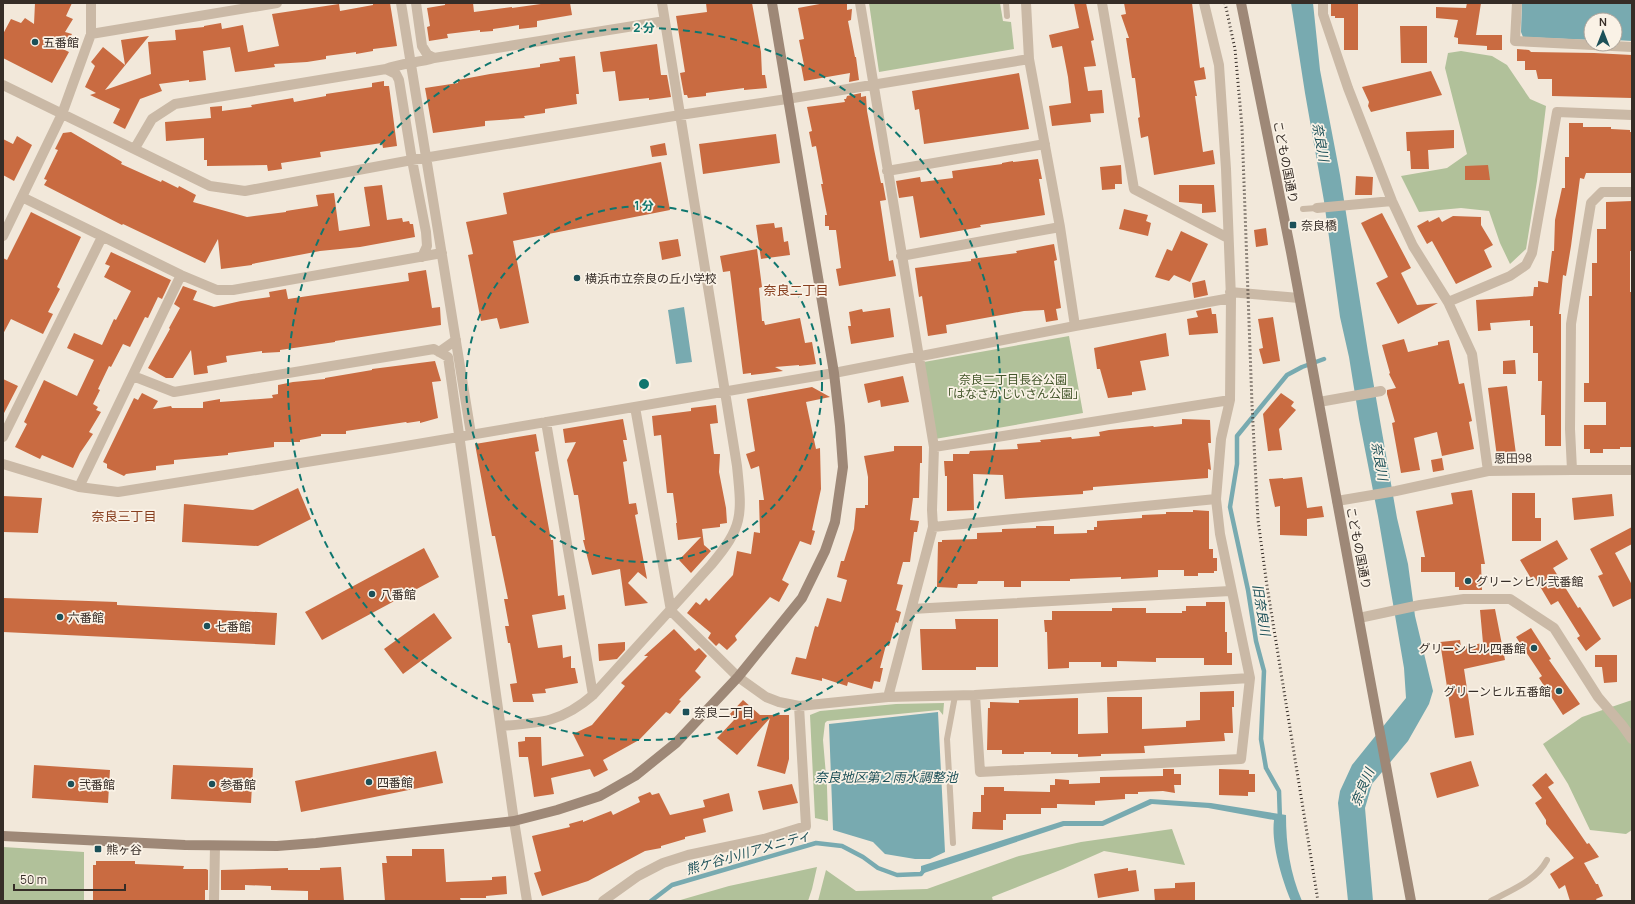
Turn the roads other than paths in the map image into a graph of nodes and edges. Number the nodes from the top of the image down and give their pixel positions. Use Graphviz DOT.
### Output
graph roads {
  1 [pos="91,3"];
  2 [pos="276,3"];
  3 [pos="401,3"];
  4 [pos="416,3"];
  5 [pos="662,3"];
  6 [pos="772,3"];
  7 [pos="860,3"];
  8 [pos="1006,3"];
  9 [pos="1026,3"];
  10 [pos="1102,3"];
  11 [pos="1204,3"];
  12 [pos="1241,3"];
  13 [pos="1324,3"];
  14 [pos="1517,3"];
  15 [pos="1007,16"];
  16 [pos="665,21"];
  17 [pos="91,34"];
  18 [pos="1632,47"];
  19 [pos="434,58"];
  20 [pos="1029,59"];
  21 [pos="411,63"];
  22 [pos="386,69"];
  23 [pos="873,84"];
  24 [pos="3,85"];
  25 [pos="787,99"];
  26 [pos="62,114"];
  27 [pos="680,115"];
  28 [pos="1632,115"];
  29 [pos="1045,144"];
  30 [pos="135,148"];
  31 [pos="426,158"];
  32 [pos="412,160"];
  33 [pos="888,171"];
  34 [pos="1632,192"];
  35 [pos="22,197"];
  36 [pos="1392,201"];
  37 [pos="1317,208"];
  38 [pos="1304,209"];
  39 [pos="1060,227"];
  40 [pos="3,236"];
  41 [pos="102,237"];
  42 [pos="1228,238"];
  43 [pos="442,253"];
  44 [pos="901,256"];
  45 [pos="422,257"];
  46 [pos="181,275"];
  47 [pos="1231,295"];
  48 [pos="1299,298"];
  49 [pos="1448,302"];
  50 [pos="1075,326"];
  51 [pos="456,340"];
  52 [pos="439,352"];
  53 [pos="918,357"];
  54 [pos="834,373"];
  55 [pos="132,376"];
  56 [pos="725,391"];
  57 [pos="1379,391"];
  58 [pos="1230,400"];
  59 [pos="1319,402"];
  60 [pos="635,407"];
  61 [pos="546,422"];
  62 [pos="471,434"];
  63 [pos="460,436"];
  64 [pos="3,438"];
  65 [pos="934,447"];
  66 [pos="3,464"];
  67 [pos="1572,470"];
  68 [pos="1632,470"];
  69 [pos="1488,471"];
  70 [pos="79,486"];
  71 [pos="1216,499"];
  72 [pos="1337,501"];
  73 [pos="933,527"];
  74 [pos="1230,591"];
  75 [pos="912,609"];
  76 [pos="671,611"];
  77 [pos="1359,618"];
  78 [pos="738,677"];
  79 [pos="1250,678"];
  80 [pos="593,695"];
  81 [pos="975,695"];
  82 [pos="955,696"];
  83 [pos="888,698"];
  84 [pos="799,706"];
  85 [pos="501,726"];
  86 [pos="1632,739"];
  87 [pos="514,821"];
  88 [pos="3,836"];
  89 [pos="953,843"];
  90 [pos="215,846"];
  91 [pos="1547,860"];
  92 [pos="214,901"];
  93 [pos="527,901"];
  94 [pos="603,901"];
  95 [pos="1411,901"];
  96 [pos="1491,901"];
  1 -- 17 [label="street"];
  2 -- 17 [label="street"];
  3 -- 21 [label="street"];
  4 -- 19 [label="street"];
  5 -- 16 [label="street"];
  6 -- 25 [label="street"];
  7 -- 23 [label="street"];
  8 -- 15 [label="lane"];
  9 -- 20 [label="street"];
  10 -- 42 [label="street"];
  11 -- 42 [label="street"];
  12 -- 48 [label="street, こどもの国通り"];
  13 -- 36 [label="street"];
  14 -- 18 [label="street"];
  16 -- 19 [label="street"];
  16 -- 27 [label="street"];
  17 -- 26 [label="street"];
  19 -- 21 [label="street"];
  20 -- 23 [label="street"];
  20 -- 29 [label="street"];
  21 -- 22 [label="street"];
  21 -- 31 [label="street"];
  22 -- 30 [label="street"];
  22 -- 32 [label="street"];
  23 -- 25 [label="street"];
  23 -- 33 [label="street"];
  24 -- 26 [label="street"];
  25 -- 27 [label="street"];
  25 -- 54 [label="street"];
  26 -- 30 [label="street"];
  26 -- 35 [label="street"];
  27 -- 31 [label="street"];
  27 -- 56 [label="street"];
  28 -- 49 [label="street"];
  29 -- 33 [label="street"];
  29 -- 39 [label="street"];
  30 -- 32 [label="street"];
  31 -- 32 [label="street"];
  31 -- 43 [label="street"];
  32 -- 45 [label="street"];
  33 -- 44 [label="street"];
  34 -- 67 [label="street"];
  35 -- 40 [label="street"];
  35 -- 41 [label="street"];
  36 -- 37 [label="street"];
  36 -- 49 [label="street"];
  37 -- 38 [label="lane"];
  39 -- 44 [label="street"];
  39 -- 50 [label="street"];
  41 -- 46 [label="street"];
  41 -- 64 [label="street"];
  42 -- 47 [label="street"];
  43 -- 45 [label="street"];
  43 -- 51 [label="street"];
  44 -- 53 [label="street"];
  45 -- 46 [label="street"];
  46 -- 55 [label="street"];
  47 -- 48 [label="street"];
  47 -- 50 [label="street"];
  47 -- 58 [label="street"];
  48 -- 59 [label="street, こどもの国通り"];
  49 -- 69 [label="street"];
  50 -- 53 [label="street"];
  51 -- 52 [label="street"];
  51 -- 62 [label="street"];
  52 -- 55 [label="street"];
  52 -- 63 [label="street"];
  53 -- 54 [label="street"];
  53 -- 65 [label="street"];
  54 -- 56 [label="street"];
  54 -- 78 [label="street"];
  55 -- 70 [label="street"];
  56 -- 60 [label="street"];
  56 -- 76 [label="street"];
  57 -- 59 [label="street"];
  58 -- 65 [label="street"];
  58 -- 71 [label="street"];
  59 -- 72 [label="street, こどもの国通り"];
  60 -- 61 [label="street"];
  60 -- 76 [label="street"];
  61 -- 62 [label="street"];
  61 -- 80 [label="street"];
  62 -- 63 [label="street"];
  63 -- 70 [label="street"];
  63 -- 85 [label="street"];
  65 -- 73 [label="street"];
  66 -- 70 [label="street"];
  67 -- 68 [label="street, 恩田98"];
  67 -- 69 [label="street, 恩田98"];
  69 -- 72 [label="street, 恩田98"];
  71 -- 73 [label="street"];
  71 -- 74 [label="street"];
  72 -- 77 [label="street, こどもの国通り"];
  73 -- 75 [label="street"];
  74 -- 75 [label="street"];
  74 -- 79 [label="street"];
  75 -- 83 [label="street"];
  76 -- 78 [label="street"];
  76 -- 80 [label="street"];
  77 -- 86 [label="street"];
  77 -- 95 [label="street, こどもの国通り"];
  78 -- 84 [label="street"];
  78 -- 87 [label="street"];
  79 -- 81 [label="street"];
  79 -- 81 [label="street"];
  80 -- 85 [label="street"];
  81 -- 82 [label="street"];
  82 -- 83 [label="street"];
  82 -- 89 [label="lane"];
  83 -- 84 [label="street"];
  84 -- 94 [label="street"];
  85 -- 87 [label="street"];
  87 -- 90 [label="street"];
  87 -- 93 [label="street"];
  88 -- 90 [label="street"];
  90 -- 92 [label="street"];
  91 -- 96 [label="lane"];
}
